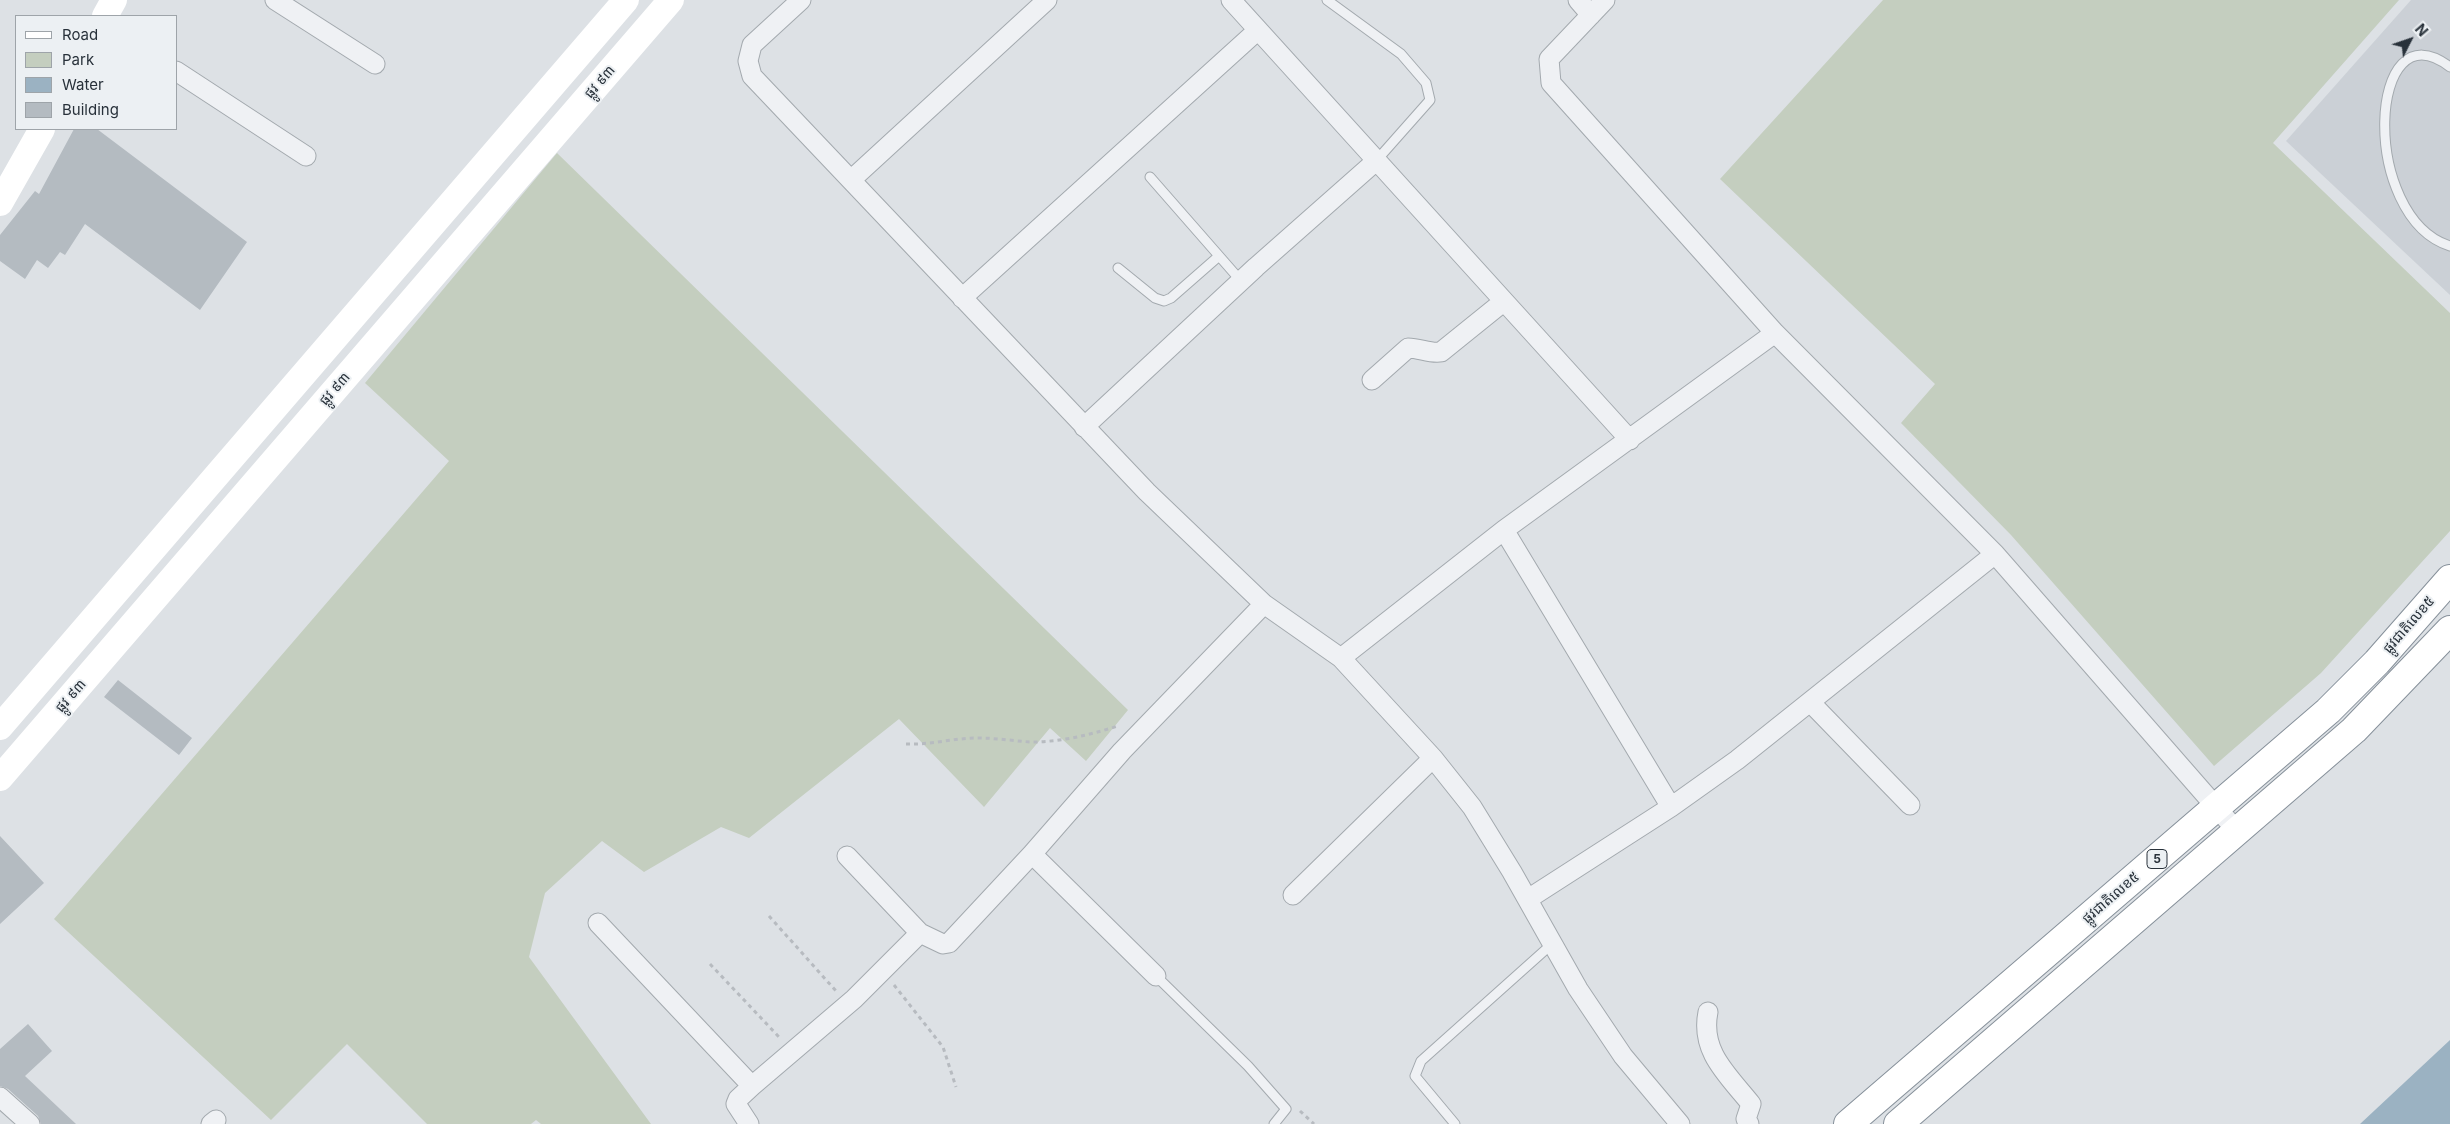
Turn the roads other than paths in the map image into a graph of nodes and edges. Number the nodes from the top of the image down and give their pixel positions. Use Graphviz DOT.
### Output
graph roads {
  1 [pos="114,0"];
  2 [pos="275,0"];
  3 [pos="626,0"];
  4 [pos="671,0"];
  5 [pos="801,0"];
  6 [pos="1047,0"];
  7 [pos="1231,0"];
  8 [pos="1327,0"];
  9 [pos="1578,0"];
  10 [pos="1605,0"];
  11 [pos="106,15"];
  12 [pos="1591,15"];
  13 [pos="1258,30"];
  14 [pos="376,64"];
  15 [pos="2450,67"];
  16 [pos="178,72"];
  17 [pos="41,130"];
  18 [pos="306,156"];
  19 [pos="1376,161"];
  20 [pos="1150,178"];
  21 [pos="851,180"];
  22 [pos="0,203"];
  23 [pos="2450,246"];
  24 [pos="1219,256"];
  25 [pos="1118,268"];
  26 [pos="1241,281"];
  27 [pos="962,298"];
  28 [pos="1503,302"];
  29 [pos="1774,333"];
  30 [pos="1372,380"];
  31 [pos="1084,427"];
  32 [pos="1630,440"];
  33 [pos="1504,530"];
  34 [pos="1995,554"];
  35 [pos="2450,578"];
  36 [pos="1264,604"];
  37 [pos="2450,630"];
  38 [pos="1341,658"];
  39 [pos="1810,702"];
  40 [pos="0,727"];
  41 [pos="1433,758"];
  42 [pos="0,778"];
  43 [pos="1910,805"];
  44 [pos="1671,807"];
  45 [pos="2216,807"];
  46 [pos="2237,831"];
  47 [pos="1032,854"];
  48 [pos="847,856"];
  49 [pos="1293,895"];
  50 [pos="1528,899"];
  51 [pos="598,922"];
  52 [pos="920,933"];
  53 [pos="1554,943"];
  54 [pos="1156,976"];
  55 [pos="1708,1012"];
  56 [pos="752,1086"];
  57 [pos="0,1097"];
  58 [pos="30,1124"];
  59 [pos="749,1124"];
  60 [pos="1274,1124"];
  61 [pos="1455,1124"];
  62 [pos="1680,1124"];
  63 [pos="1749,1124"];
  64 [pos="1848,1124"];
  65 [pos="1898,1124"];
  1 -- 11 [label="street"];
  2 -- 14 [label="street"];
  3 -- 40 [label="street"];
  4 -- 42 [label="street, ផ្លូវ ៩៣"];
  5 -- 21 [label="street"];
  6 -- 21 [label="street"];
  7 -- 13 [label="street"];
  8 -- 19 [label="lane"];
  9 -- 12 [label="street"];
  10 -- 12 [label="street"];
  12 -- 29 [label="street"];
  13 -- 19 [label="street"];
  13 -- 27 [label="street"];
  15 -- 23 [label="lane"];
  16 -- 18 [label="street"];
  17 -- 22 [label="street"];
  19 -- 26 [label="street"];
  19 -- 28 [label="street"];
  20 -- 24 [label="lane"];
  21 -- 27 [label="street"];
  24 -- 25 [label="lane"];
  24 -- 26 [label="lane"];
  26 -- 31 [label="street"];
  27 -- 31 [label="street"];
  28 -- 30 [label="street"];
  28 -- 32 [label="street"];
  29 -- 32 [label="street"];
  29 -- 34 [label="street"];
  31 -- 36 [label="street"];
  32 -- 33 [label="street"];
  33 -- 38 [label="street"];
  33 -- 44 [label="street"];
  34 -- 39 [label="street"];
  34 -- 45 [label="street"];
  35 -- 45 [label="highway, ផ្លូវជាតិលេខ៥ / 5"];
  36 -- 38 [label="street"];
  36 -- 47 [label="street"];
  37 -- 46 [label="highway, 5"];
  38 -- 41 [label="street"];
  39 -- 43 [label="street"];
  39 -- 44 [label="street"];
  41 -- 49 [label="street"];
  41 -- 50 [label="street"];
  44 -- 50 [label="street"];
  45 -- 46 [label="street"];
  45 -- 64 [label="highway, ផ្លូវជាតិលេខ៥ / 5"];
  46 -- 65 [label="highway, 5"];
  47 -- 52 [label="street"];
  47 -- 54 [label="street"];
  48 -- 52 [label="street"];
  50 -- 53 [label="street"];
  51 -- 56 [label="street"];
  52 -- 56 [label="street"];
  53 -- 61 [label="lane"];
  53 -- 62 [label="street"];
  54 -- 60 [label="lane"];
  55 -- 63 [label="street"];
  56 -- 59 [label="street"];
  57 -- 58 [label="street"];
}
